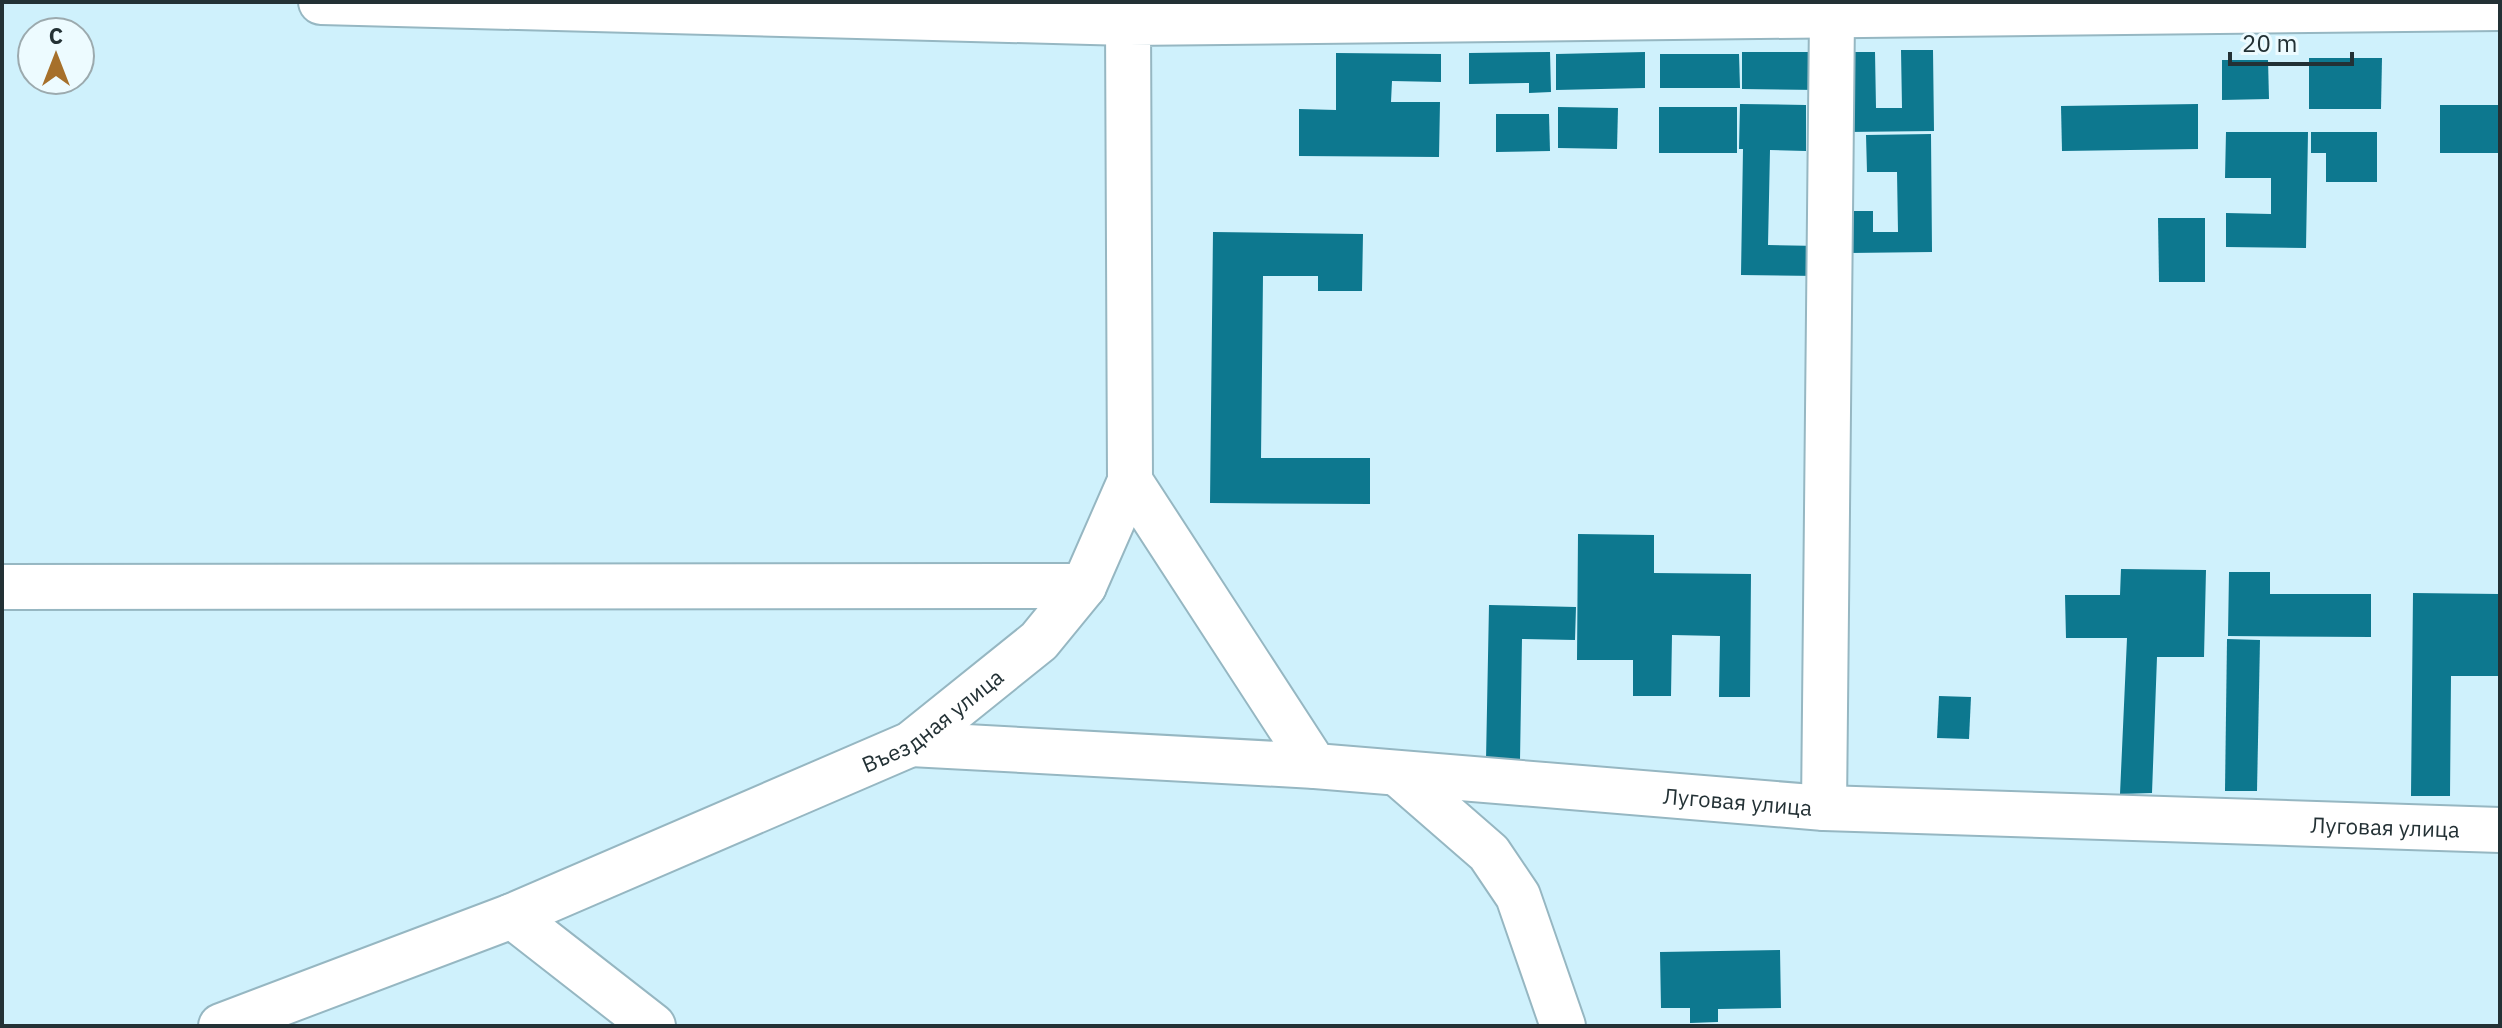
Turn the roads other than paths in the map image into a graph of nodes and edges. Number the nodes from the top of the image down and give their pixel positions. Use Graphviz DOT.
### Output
graph roads {
  1 [pos="321,2"];
  2 [pos="2500,8"];
  3 [pos="1128,13"];
  4 [pos="1832,16"];
  5 [pos="1130,481"];
  6 [pos="1084,586"];
  7 [pos="2,587"];
  8 [pos="911,744"];
  9 [pos="1315,766"];
  10 [pos="1397,773"];
  11 [pos="1824,808"];
  12 [pos="2500,830"];
  13 [pos="512,916"];
  14 [pos="221,1026"];
  15 [pos="653,1026"];
  16 [pos="1563,1026"];
  1 -- 3 [label="street"];
  2 -- 4 [label="street"];
  3 -- 4 [label="street"];
  3 -- 5 [label="street, Въездная улица"];
  4 -- 11 [label="street"];
  5 -- 6 [label="street, Въездная улица"];
  5 -- 9 [label="street"];
  6 -- 7 [label="street"];
  6 -- 8 [label="street, Въездная улица"];
  8 -- 9 [label="street, Луговая улица"];
  8 -- 13 [label="street, Въездная улица"];
  9 -- 10 [label="street, Луговая улица"];
  10 -- 11 [label="street, Луговая улица"];
  10 -- 16 [label="street"];
  11 -- 12 [label="street, Луговая улица"];
  13 -- 14 [label="street, Въездная улица"];
  13 -- 15 [label="street"];
}
